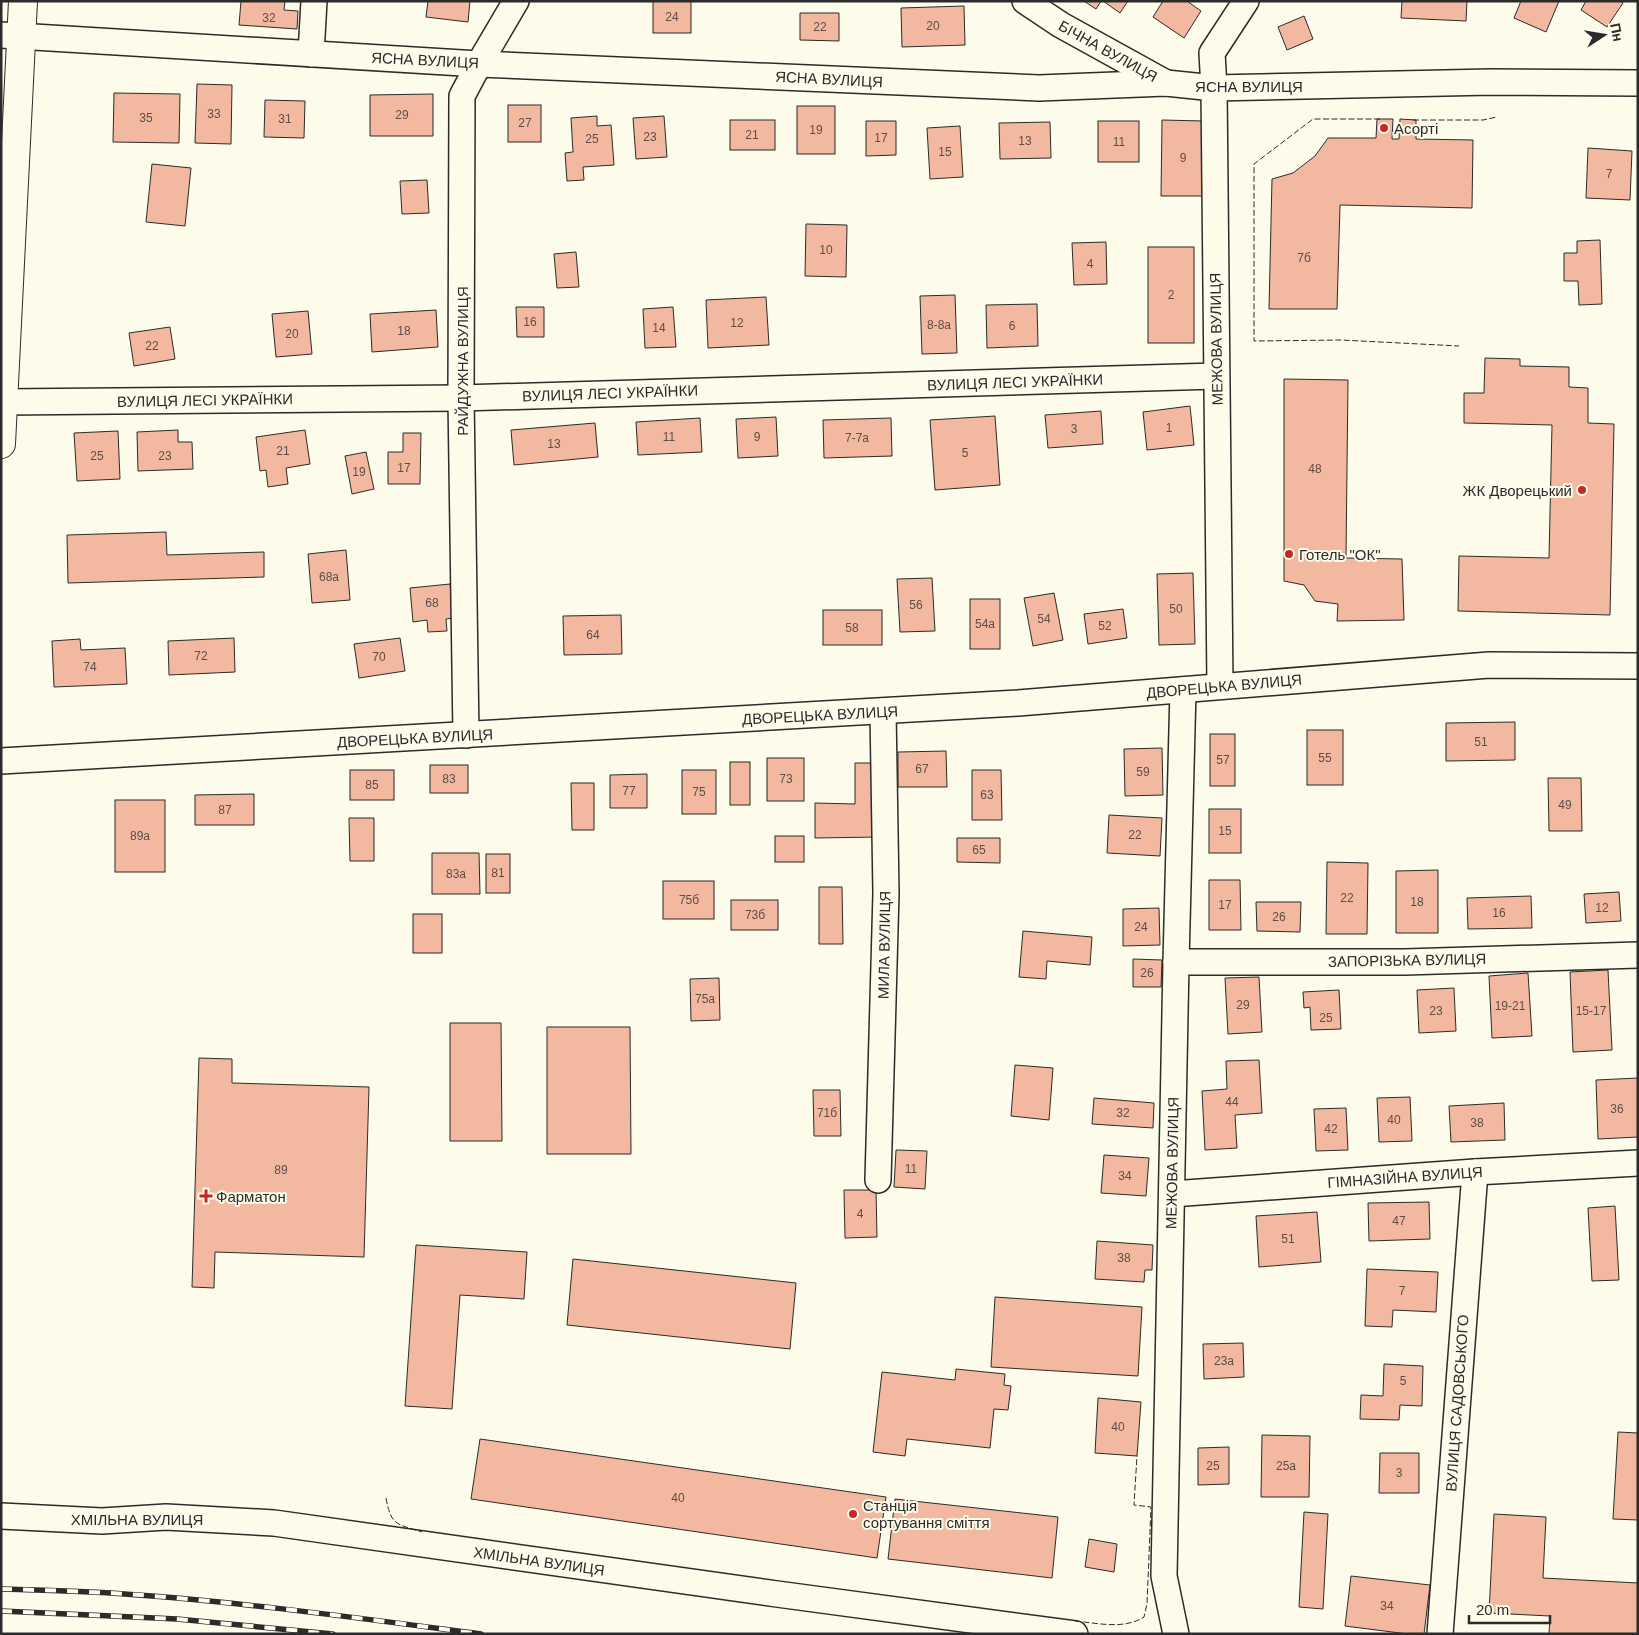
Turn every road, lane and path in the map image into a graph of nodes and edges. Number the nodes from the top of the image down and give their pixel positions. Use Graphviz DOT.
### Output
graph roads {
  1 [pos="23,1"];
  2 [pos="314,1"];
  3 [pos="516,1"];
  4 [pos="1025,1"];
  5 [pos="1246,1"];
  6 [pos="11,36"];
  7 [pos="311,54"];
  8 [pos="479,64"];
  9 [pos="1166,83"];
  10 [pos="1638,83"];
  11 [pos="1214,88"];
  12 [pos="1216,376"];
  13 [pos="461,398"];
  14 [pos="3,402"];
  15 [pos="1,442"];
  16 [pos="1638,666"];
  17 [pos="1220,686"];
  18 [pos="1183,690"];
  19 [pos="884,711"];
  20 [pos="466,735"];
  21 [pos="1,761"];
  22 [pos="1638,954"];
  23 [pos="1176,962"];
  24 [pos="1638,1163"];
  25 [pos="1475,1172"];
  26 [pos="878,1180"];
  27 [pos="1172,1194"];
  28 [pos="1,1516"];
  29 [pos="1075,1634"];
  30 [pos="1176,1634"];
  31 [pos="1440,1634"];
  1 -- 6 [label="main road"];
  2 -- 7 [label="street"];
  3 -- 8 [label="street, РАЙДУЖНА ВУЛИЦЯ"];
  4 -- 9 [label="street, БІЧНА ВУЛИЦЯ"];
  5 -- 11 [label="street, МЕЖОВА ВУЛИЦЯ"];
  6 -- 7 [label="street, ЯСНА ВУЛИЦЯ"];
  6 -- 14 [label="main road"];
  7 -- 8 [label="street, ЯСНА ВУЛИЦЯ"];
  8 -- 9 [label="street, ЯСНА ВУЛИЦЯ"];
  8 -- 13 [label="street, РАЙДУЖНА ВУЛИЦЯ"];
  9 -- 11 [label="street, ЯСНА ВУЛИЦЯ"];
  10 -- 11 [label="street, ЯСНА ВУЛИЦЯ"];
  11 -- 12 [label="street, МЕЖОВА ВУЛИЦЯ"];
  12 -- 13 [label="street, ВУЛИЦЯ ЛЕСІ УКРАЇНКИ"];
  12 -- 17 [label="street, МЕЖОВА ВУЛИЦЯ"];
  13 -- 14 [label="street, ВУЛИЦЯ ЛЕСІ УКРАЇНКИ"];
  13 -- 20 [label="street, РАЙДУЖНА ВУЛИЦЯ"];
  14 -- 15 [label="main road"];
  16 -- 17 [label="street, ДВОРЕЦЬКА ВУЛИЦЯ"];
  17 -- 18 [label="street, ДВОРЕЦЬКА ВУЛИЦЯ"];
  18 -- 19 [label="street, ДВОРЕЦЬКА ВУЛИЦЯ"];
  18 -- 23 [label="street, МЕЖОВА ВУЛИЦЯ"];
  19 -- 20 [label="street, ДВОРЕЦЬКА ВУЛИЦЯ"];
  19 -- 26 [label="street, МИЛА ВУЛИЦЯ"];
  20 -- 21 [label="street, ДВОРЕЦЬКА ВУЛИЦЯ"];
  22 -- 23 [label="street, ЗАПОРІЗЬКА ВУЛИЦЯ"];
  23 -- 27 [label="street, МЕЖОВА ВУЛИЦЯ"];
  24 -- 25 [label="street, ГІМНАЗІЙНА ВУЛИЦЯ"];
  25 -- 27 [label="street, ГІМНАЗІЙНА ВУЛИЦЯ"];
  25 -- 31 [label="street, ВУЛИЦЯ САДОВСЬКОГО"];
  27 -- 30 [label="street, МЕЖОВА ВУЛИЦЯ"];
  28 -- 29 [label="street, ХМІЛЬНА ВУЛИЦЯ"];
}
